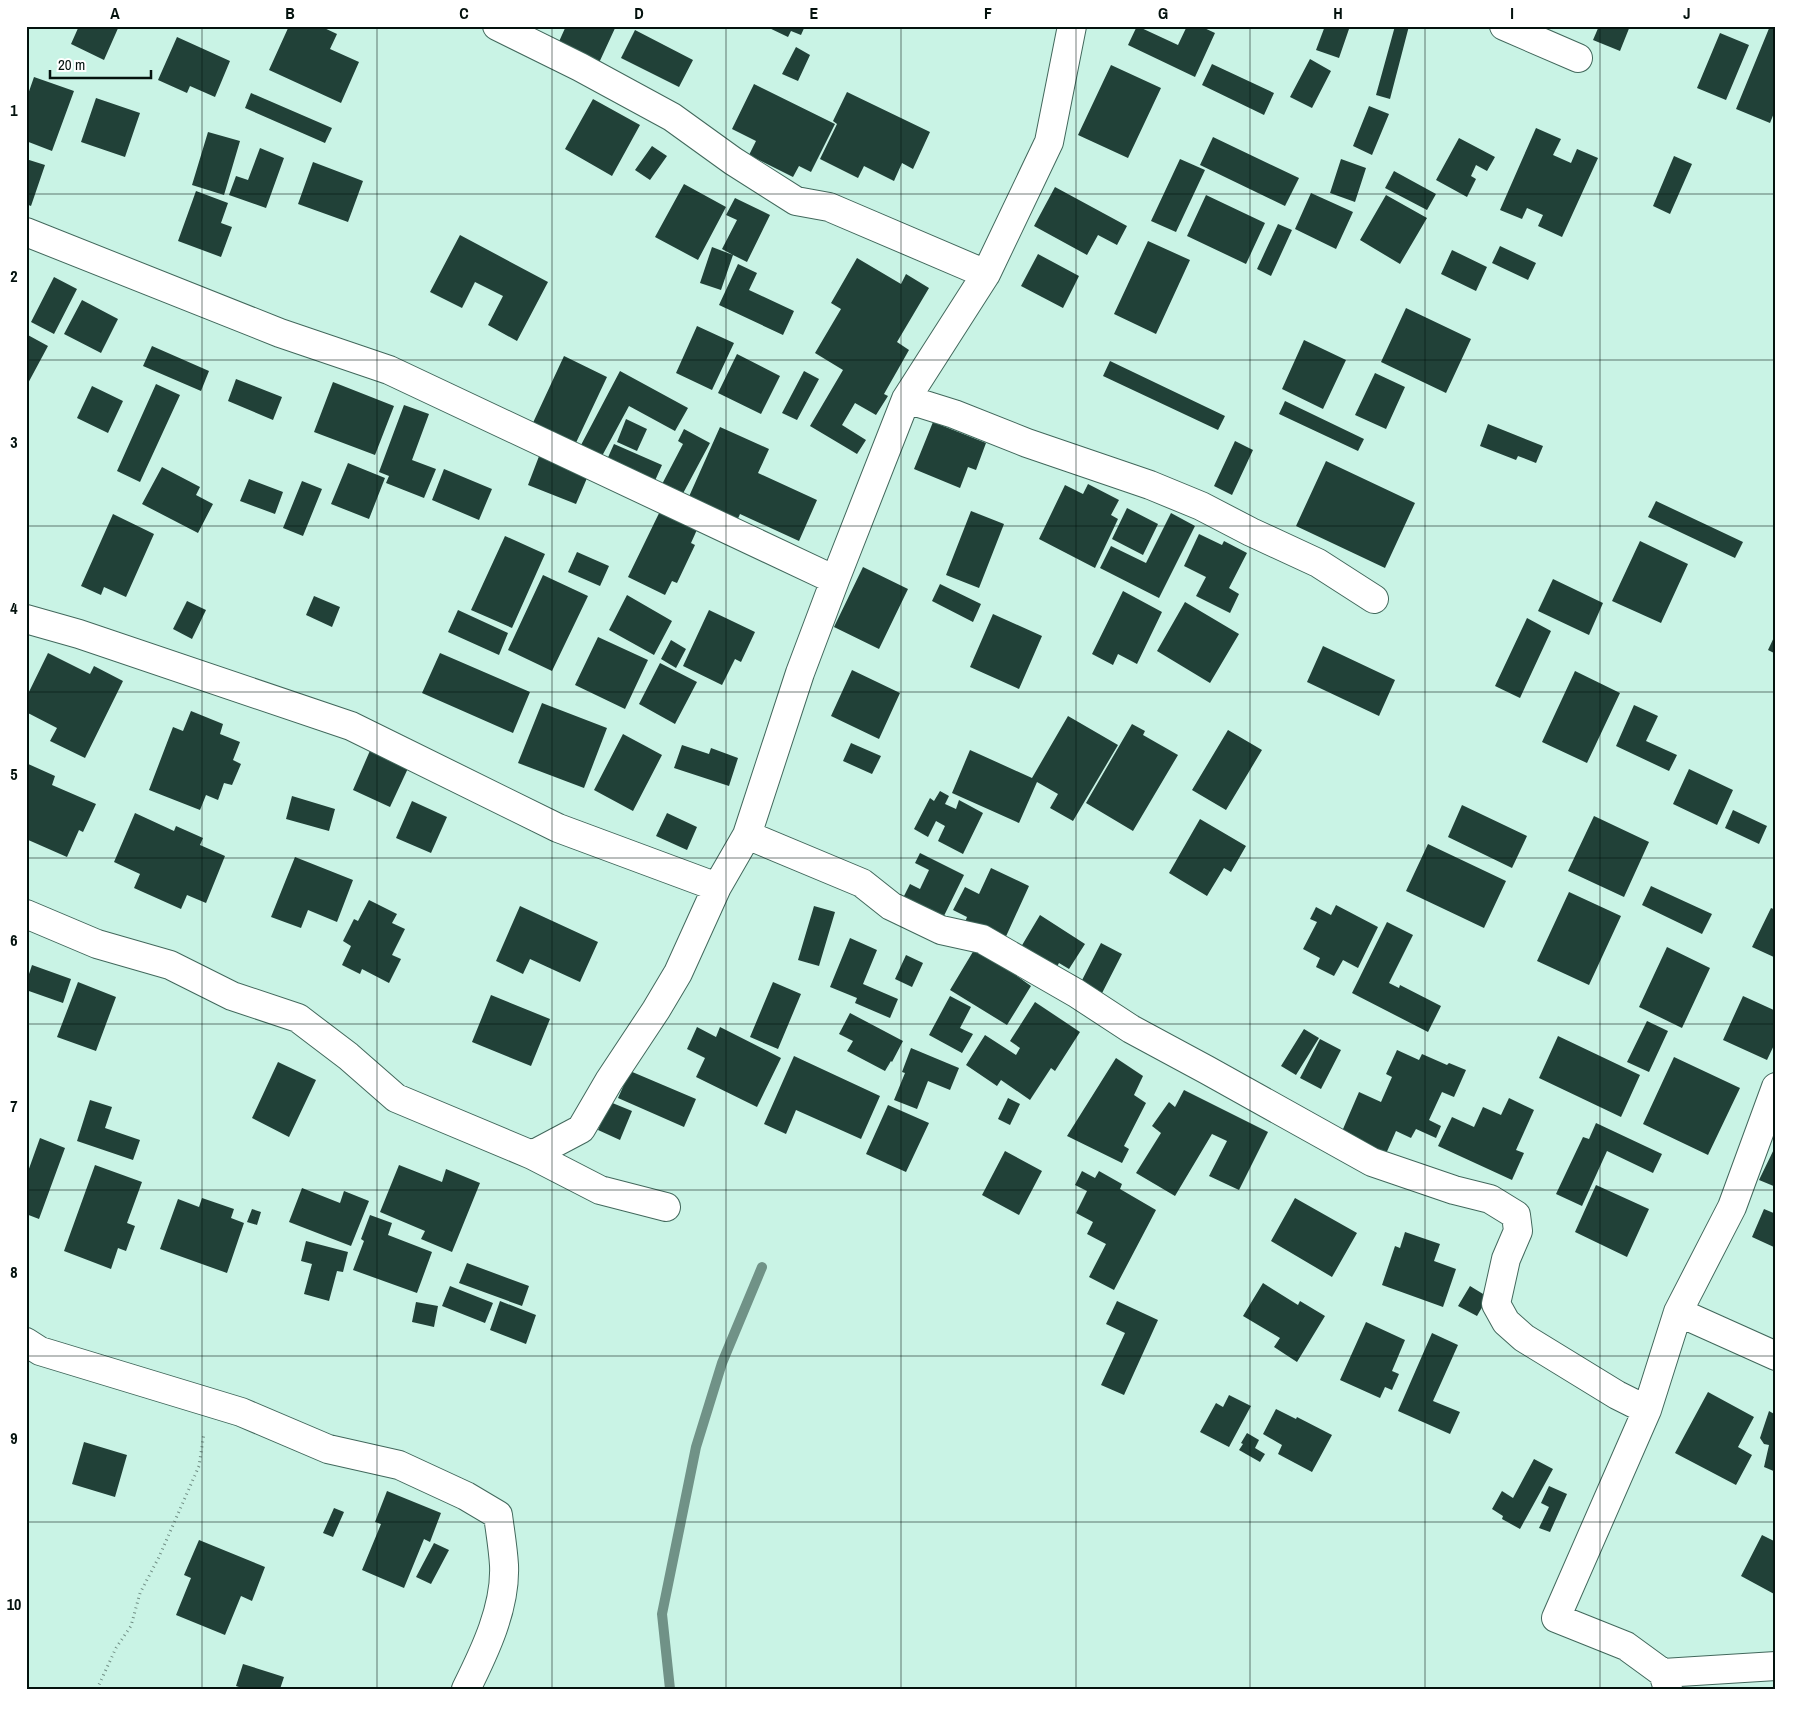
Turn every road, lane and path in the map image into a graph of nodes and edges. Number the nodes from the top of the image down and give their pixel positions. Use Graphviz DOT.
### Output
graph roads {
  1 [pos="496,26"];
  2 [pos="1072,26"];
  3 [pos="1504,26"];
  4 [pos="1578,58"];
  5 [pos="26,232"];
  6 [pos="986,274"];
  7 [pos="906,399"];
  8 [pos="835,580"];
  9 [pos="1374,599"];
  10 [pos="26,619"];
  11 [pos="747,835"];
  12 [pos="718,887"];
  13 [pos="26,914"];
  14 [pos="1776,1087"];
  15 [pos="532,1155"];
  16 [pos="666,1207"];
  17 [pos="1678,1312"];
  18 [pos="26,1342"];
  19 [pos="1776,1356"];
  20 [pos="208,1403"];
  21 [pos="1648,1410"];
  22 [pos="1776,1666"];
  23 [pos="1666,1681"];
  24 [pos="97,1689"];
  25 [pos="466,1689"];
  1 -- 6 [label="street"];
  2 -- 6 [label="street"];
  3 -- 4 [label="street"];
  5 -- 8 [label="street"];
  6 -- 7 [label="street"];
  7 -- 8 [label="street"];
  7 -- 9 [label="street"];
  8 -- 11 [label="street"];
  10 -- 12 [label="street"];
  11 -- 12 [label="street"];
  11 -- 21 [label="street"];
  12 -- 15 [label="street"];
  13 -- 15 [label="street"];
  14 -- 17 [label="street"];
  15 -- 16 [label="street"];
  17 -- 19 [label="street"];
  17 -- 21 [label="street"];
  18 -- 20 [label="street"];
  20 -- 24 [label="path"];
  20 -- 25 [label="street"];
  21 -- 23 [label="street"];
  22 -- 23 [label="street"];
}
